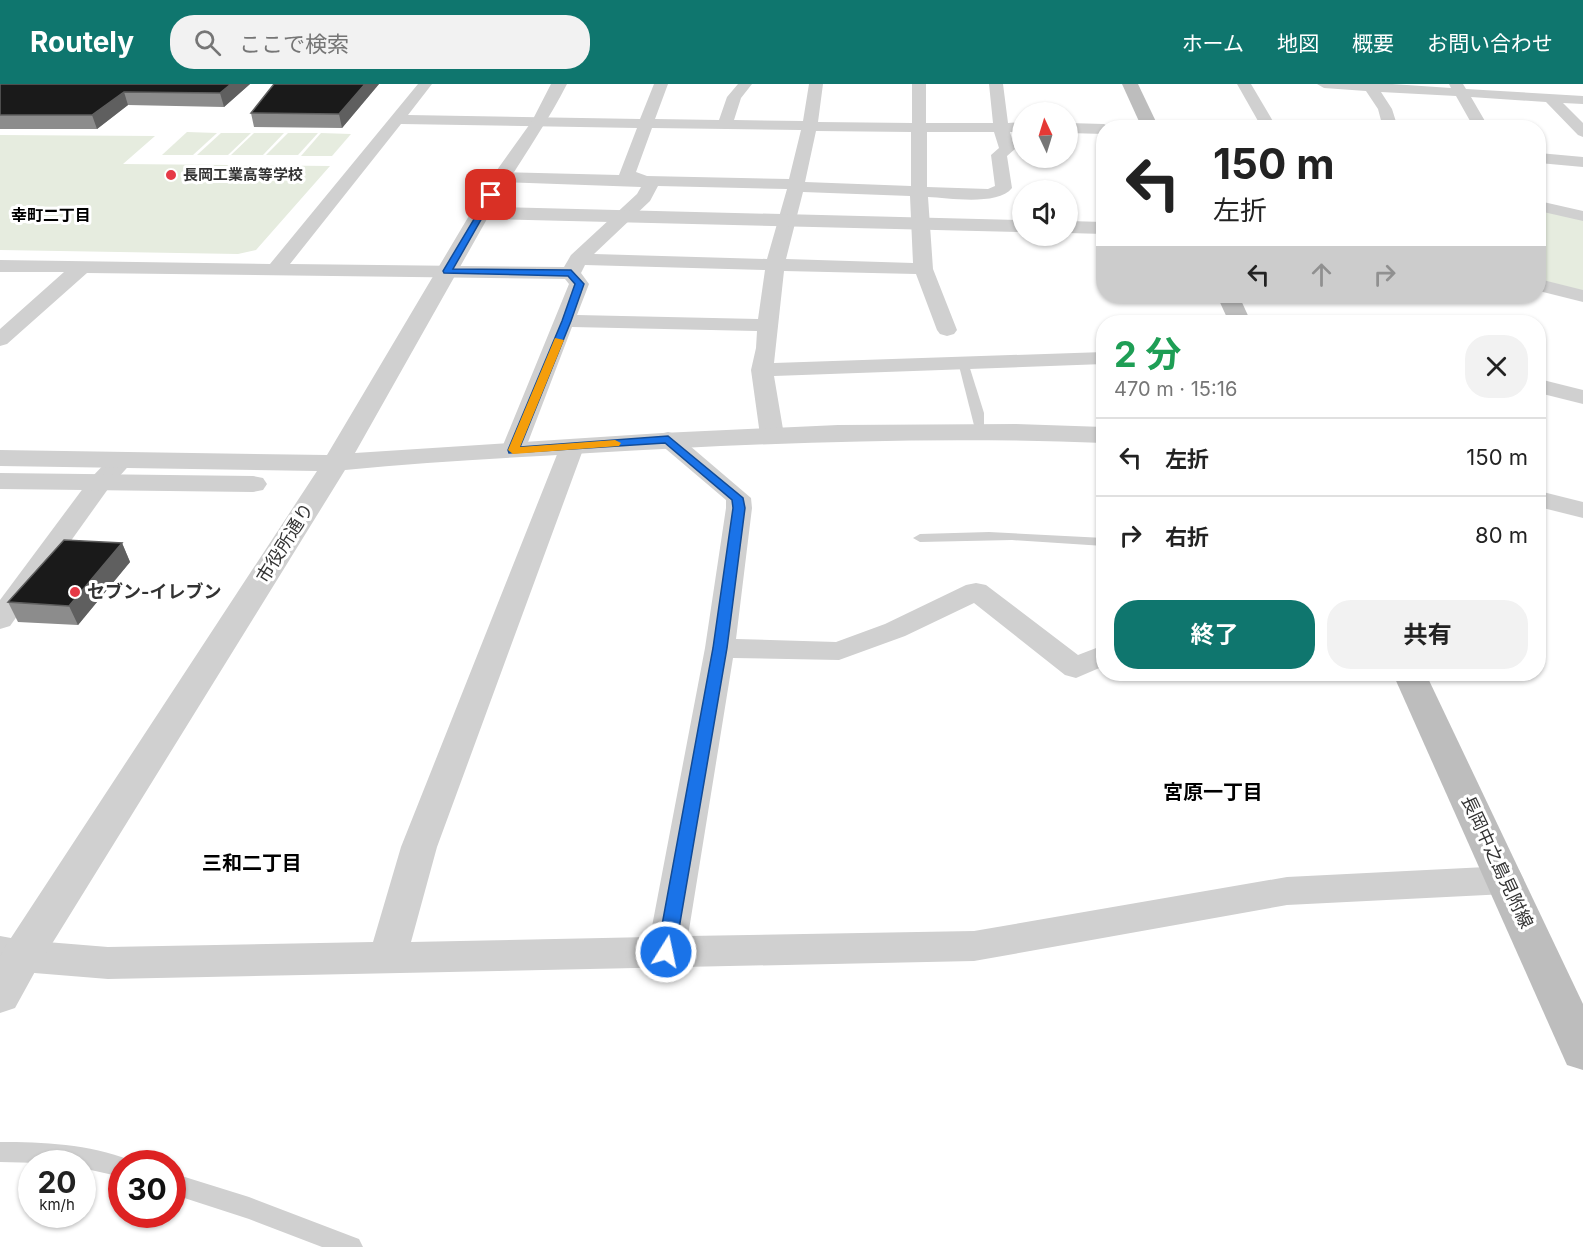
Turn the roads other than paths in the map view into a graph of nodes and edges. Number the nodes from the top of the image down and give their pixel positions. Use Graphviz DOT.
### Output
graph roads {
  1 [pos="425,84"];
  2 [pos="560,84"];
  3 [pos="661,84"];
  4 [pos="745,84"];
  5 [pos="816,84"];
  6 [pos="919,84"];
  7 [pos="996,84"];
  8 [pos="1130,84"];
  9 [pos="1244,84"];
  10 [pos="1324,84"];
  11 [pos="1542,84"];
  12 [pos="1370,86"];
  13 [pos="1459,89"];
  14 [pos="1554,99"];
  15 [pos="1583,100"];
  16 [pos="398,119"];
  17 [pos="1147,120"];
  18 [pos="1265,120"];
  19 [pos="1388,120"];
  20 [pos="1477,120"];
  21 [pos="540,121"];
  22 [pos="646,123"];
  23 [pos="725,124"];
  24 [pos="810,126"];
  25 [pos="919,128"];
  26 [pos="1001,128"];
  27 [pos="1012,128"];
  28 [pos="1078,128"];
  29 [pos="1096,129"];
  30 [pos="1583,132"];
  31 [pos="1546,159"];
  32 [pos="1583,162"];
  33 [pos="501,177"];
  34 [pos="644,180"];
  35 [pos="795,184"];
  36 [pos="920,191"];
  37 [pos="1583,198"];
  38 [pos="1546,208"];
  39 [pos="482,213"];
  40 [pos="1577,214"];
  41 [pos="623,216"];
  42 [pos="788,221"];
  43 [pos="919,224"];
  44 [pos="1012,226"];
  45 [pos="1078,227"];
  46 [pos="1096,228"];
  47 [pos="775,265"];
  48 [pos="0,266"];
  49 [pos="575,266"];
  50 [pos="82,267"];
  51 [pos="276,269"];
  52 [pos="922,269"];
  53 [pos="447,271"];
  54 [pos="1546,287"];
  55 [pos="1583,296"];
  56 [pos="567,321"];
  57 [pos="767,325"];
  58 [pos="947,330"];
  59 [pos="0,340"];
  60 [pos="1096,358"];
  61 [pos="963,362"];
  62 [pos="762,370"];
  63 [pos="1546,388"];
  64 [pos="1583,398"];
  65 [pos="980,431"];
  66 [pos="771,435"];
  67 [pos="1096,435"];
  68 [pos="668,440"];
  69 [pos="572,447"];
  70 [pos="513,450"];
  71 [pos="0,458"];
  72 [pos="122,460"];
  73 [pos="336,463"];
  74 [pos="0,481"];
  75 [pos="99,484"];
  76 [pos="1546,501"];
  77 [pos="1583,510"];
  78 [pos="920,538"];
  79 [pos="1096,541"];
  80 [pos="0,620"];
  81 [pos="720,648"];
  82 [pos="1096,658"];
  83 [pos="1412,681"];
  84 [pos="1506,880"];
  85 [pos="666,952"];
  86 [pos="11,954"];
  87 [pos="387,958"];
  88 [pos="0,995"];
  89 [pos="1583,1051"];
  90 [pos="0,1152"];
  91 [pos="108,1163"];
  92 [pos="186,1188"];
  93 [pos="351,1247"];
  1 -- 16 [label="street"];
  2 -- 21 [label="street, 市役所通り"];
  3 -- 22 [label="street"];
  4 -- 23 [label="street"];
  5 -- 24 [label="street"];
  6 -- 25 [label="street"];
  7 -- 26 [label="street"];
  8 -- 17 [label="main road"];
  9 -- 18 [label="street"];
  10 -- 12 [label="street"];
  11 -- 14 [label="street"];
  12 -- 13 [label="street"];
  12 -- 19 [label="street"];
  13 -- 14 [label="street"];
  13 -- 20 [label="street"];
  14 -- 15 [label="street"];
  14 -- 30 [label="street"];
  16 -- 21 [label="street"];
  16 -- 51 [label="street"];
  21 -- 22 [label="street"];
  21 -- 33 [label="street, 市役所通り"];
  22 -- 23 [label="street"];
  22 -- 34 [label="street"];
  23 -- 24 [label="street"];
  24 -- 25 [label="street"];
  24 -- 35 [label="street"];
  25 -- 26 [label="street"];
  25 -- 36 [label="street"];
  26 -- 27 [label="street"];
  26 -- 36 [label="street"];
  28 -- 29 [label="street"];
  31 -- 32 [label="street"];
  33 -- 34 [label="street"];
  33 -- 39 [label="street, 市役所通り"];
  34 -- 35 [label="street"];
  34 -- 41 [label="street"];
  35 -- 36 [label="street"];
  35 -- 42 [label="street"];
  36 -- 43 [label="street"];
  37 -- 40 [label="street"];
  38 -- 40 [label="street"];
  39 -- 41 [label="street"];
  39 -- 53 [label="street, 市役所通り"];
  41 -- 42 [label="street"];
  41 -- 49 [label="street"];
  42 -- 43 [label="street"];
  42 -- 47 [label="street"];
  43 -- 44 [label="street"];
  43 -- 52 [label="street"];
  45 -- 46 [label="street"];
  47 -- 49 [label="street"];
  47 -- 52 [label="street"];
  47 -- 57 [label="street"];
  48 -- 50 [label="street"];
  49 -- 53 [label="street"];
  49 -- 56 [label="street"];
  50 -- 51 [label="street"];
  50 -- 59 [label="street"];
  51 -- 53 [label="street"];
  52 -- 58 [label="street"];
  53 -- 73 [label="street, 市役所通り"];
  54 -- 55 [label="street"];
  56 -- 57 [label="street"];
  56 -- 70 [label="street"];
  57 -- 62 [label="street"];
  60 -- 61 [label="street"];
  61 -- 62 [label="street"];
  61 -- 65 [label="lane"];
  62 -- 66 [label="street"];
  63 -- 64 [label="street"];
  65 -- 66 [label="street"];
  65 -- 67 [label="street"];
  66 -- 68 [label="street"];
  68 -- 69 [label="street"];
  68 -- 81 [label="street"];
  69 -- 70 [label="street"];
  69 -- 87 [label="street"];
  70 -- 73 [label="street"];
  71 -- 72 [label="street"];
  72 -- 73 [label="street"];
  72 -- 75 [label="street"];
  73 -- 75 [label="street"];
  73 -- 86 [label="street, 市役所通り"];
  74 -- 75 [label="street"];
  75 -- 80 [label="street"];
  76 -- 77 [label="street"];
  78 -- 79 [label="lane"];
  81 -- 82 [label="street"];
  81 -- 85 [label="street"];
  83 -- 84 [label="main road, 長岡中之島見附線"];
  84 -- 85 [label="street"];
  84 -- 89 [label="main road, 長岡中之島見附線"];
  85 -- 87 [label="street"];
  86 -- 87 [label="street"];
  86 -- 88 [label="street, 市役所通り"];
  90 -- 91 [label="lane"];
  92 -- 93 [label="lane"];
}
